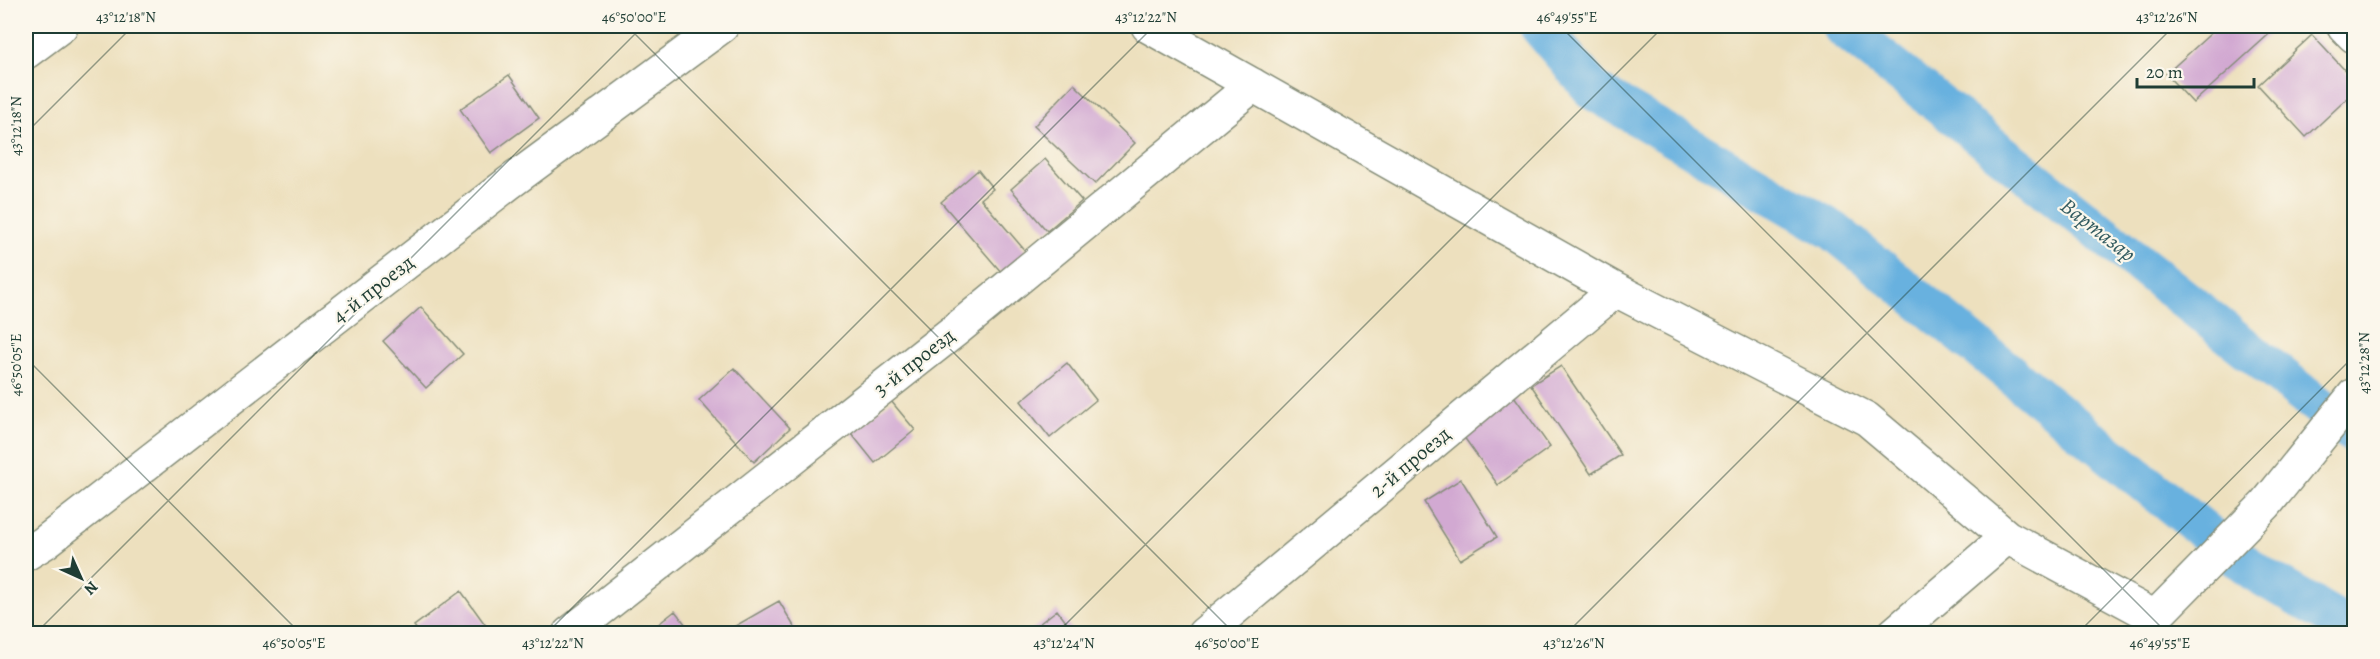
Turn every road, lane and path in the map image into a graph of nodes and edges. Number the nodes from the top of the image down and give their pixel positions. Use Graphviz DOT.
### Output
graph roads {
  1 [pos="61,26"];
  2 [pos="723,26"];
  3 [pos="1148,26"];
  4 [pos="2344,26"];
  5 [pos="2355,36"];
  6 [pos="26,52"];
  7 [pos="1253,85"];
  8 [pos="1616,290"];
  9 [pos="2355,395"];
  10 [pos="2007,537"];
  11 [pos="26,554"];
  12 [pos="2153,625"];
  13 [pos="569,633"];
  14 [pos="1204,633"];
  15 [pos="1894,633"];
  1 -- 6 [label="street"];
  2 -- 11 [label="street, 4-й проезд"];
  3 -- 7 [label="street"];
  4 -- 5 [label="street"];
  7 -- 8 [label="street"];
  7 -- 13 [label="street, 3-й проезд"];
  8 -- 10 [label="street"];
  8 -- 14 [label="street, 2-й проезд"];
  9 -- 12 [label="street"];
  10 -- 12 [label="street"];
  10 -- 15 [label="street"];
}
